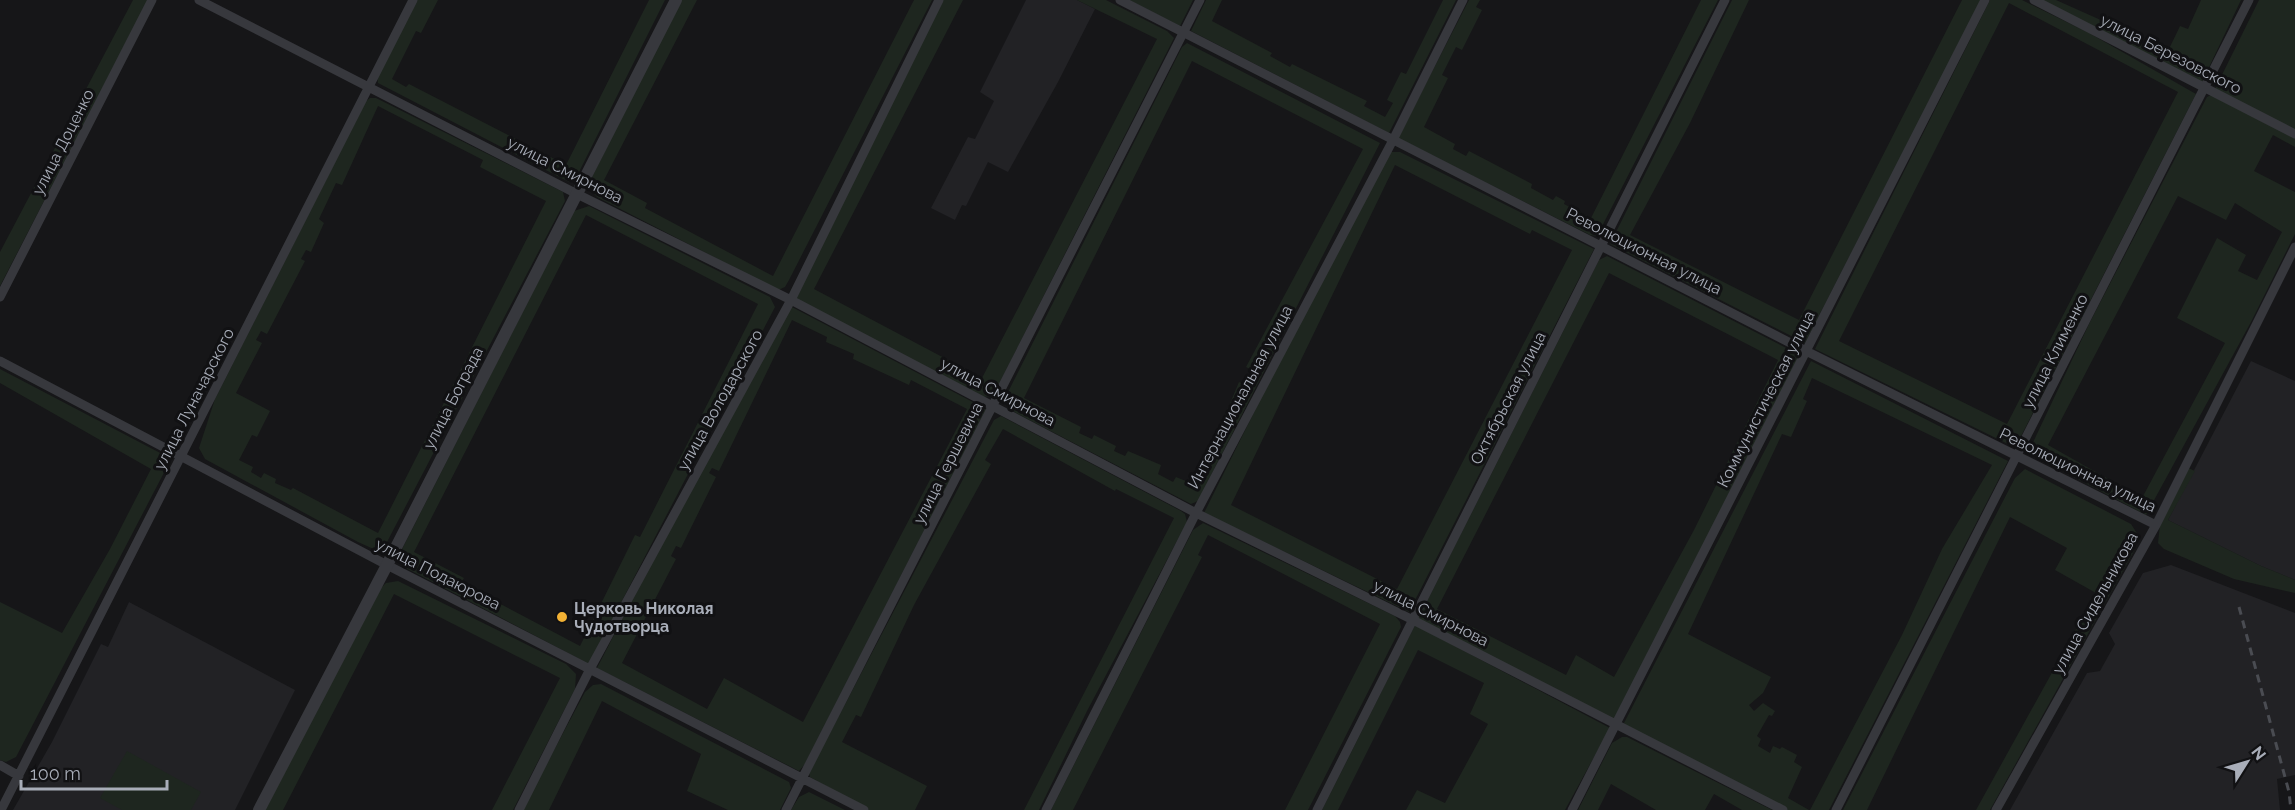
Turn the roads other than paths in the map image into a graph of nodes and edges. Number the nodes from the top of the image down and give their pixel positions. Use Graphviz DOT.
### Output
graph roads {
  1 [pos="152,0"];
  2 [pos="199,0"];
  3 [pos="413,0"];
  4 [pos="676,0"];
  5 [pos="939,0"];
  6 [pos="1120,0"];
  7 [pos="1200,0"];
  8 [pos="1463,0"];
  9 [pos="1725,0"];
  10 [pos="1985,0"];
  11 [pos="2034,0"];
  12 [pos="2249,0"];
  13 [pos="1183,32"];
  14 [pos="368,85"];
  15 [pos="2206,89"];
  16 [pos="2295,134"];
  17 [pos="1393,140"];
  18 [pos="575,193"];
  19 [pos="1601,246"];
  20 [pos="2295,247"];
  21 [pos="0,297"];
  22 [pos="791,300"];
  23 [pos="1808,352"];
  24 [pos="0,361"];
  25 [pos="993,406"];
  26 [pos="182,457"];
  27 [pos="2018,457"];
  28 [pos="1196,513"];
  29 [pos="2156,525"];
  30 [pos="387,565"];
  31 [pos="1413,620"];
  32 [pos="590,669"];
  33 [pos="1616,724"];
  34 [pos="0,765"];
  35 [pos="19,776"];
  36 [pos="803,778"];
  37 [pos="1,810"];
  38 [pos="259,810"];
  39 [pos="519,810"];
  40 [pos="786,810"];
  41 [pos="864,810"];
  42 [pos="1046,810"];
  43 [pos="1317,810"];
  44 [pos="1572,810"];
  45 [pos="1783,810"];
  46 [pos="1836,810"];
  47 [pos="1996,810"];
  1 -- 21 [label="street, улица Доценко"];
  2 -- 14 [label="street, улица Смирнова"];
  3 -- 14 [label="street, улица Луначарского"];
  4 -- 18 [label="street, улица Бограда"];
  5 -- 22 [label="street, улица Володарского"];
  6 -- 13 [label="street, Революционная улица"];
  7 -- 13 [label="street, улица Гершевича"];
  8 -- 17 [label="street, Интернациональная улица"];
  9 -- 19 [label="street, Октябрьская улица"];
  10 -- 23 [label="street, Коммунистическая улица"];
  11 -- 15 [label="street, улица Березовского"];
  12 -- 15 [label="street, улица Клименко"];
  13 -- 17 [label="street, Революционная улица"];
  13 -- 25 [label="street, улица Гершевича"];
  14 -- 18 [label="street, улица Смирнова"];
  14 -- 26 [label="street, улица Луначарского"];
  15 -- 16 [label="street, улица Березовского"];
  15 -- 27 [label="street, улица Клименко"];
  17 -- 19 [label="street, Революционная улица"];
  17 -- 28 [label="street, Интернациональная улица"];
  18 -- 22 [label="street, улица Смирнова"];
  18 -- 30 [label="street, улица Бограда"];
  19 -- 23 [label="street, Революционная улица"];
  19 -- 31 [label="street, Октябрьская улица"];
  20 -- 29 [label="street, улица Сидельникова"];
  22 -- 25 [label="street, улица Смирнова"];
  22 -- 32 [label="street, улица Володарского"];
  23 -- 27 [label="street, Революционная улица"];
  23 -- 33 [label="street, Коммунистическая улица"];
  24 -- 26 [label="street, улица Подаюрова"];
  25 -- 28 [label="street, улица Смирнова"];
  25 -- 36 [label="street, улица Гершевича"];
  26 -- 30 [label="street, улица Подаюрова"];
  26 -- 35 [label="street, улица Луначарского"];
  27 -- 29 [label="street, Революционная улица"];
  27 -- 46 [label="street, улица Клименко"];
  28 -- 31 [label="street, улица Смирнова"];
  28 -- 42 [label="street, Интернациональная улица"];
  29 -- 47 [label="street, улица Сидельникова"];
  30 -- 32 [label="street, улица Подаюрова"];
  30 -- 38 [label="street, улица Бограда"];
  31 -- 33 [label="street, улица Смирнова"];
  31 -- 43 [label="street, Октябрьская улица"];
  32 -- 36 [label="street, улица Подаюрова"];
  32 -- 39 [label="street, улица Володарского"];
  33 -- 44 [label="street, Коммунистическая улица"];
  33 -- 45 [label="street, улица Смирнова"];
  34 -- 35 [label="street"];
  35 -- 37 [label="street, улица Луначарского"];
  36 -- 40 [label="street, улица Гершевича"];
  36 -- 41 [label="street, улица Подаюрова"];
}
